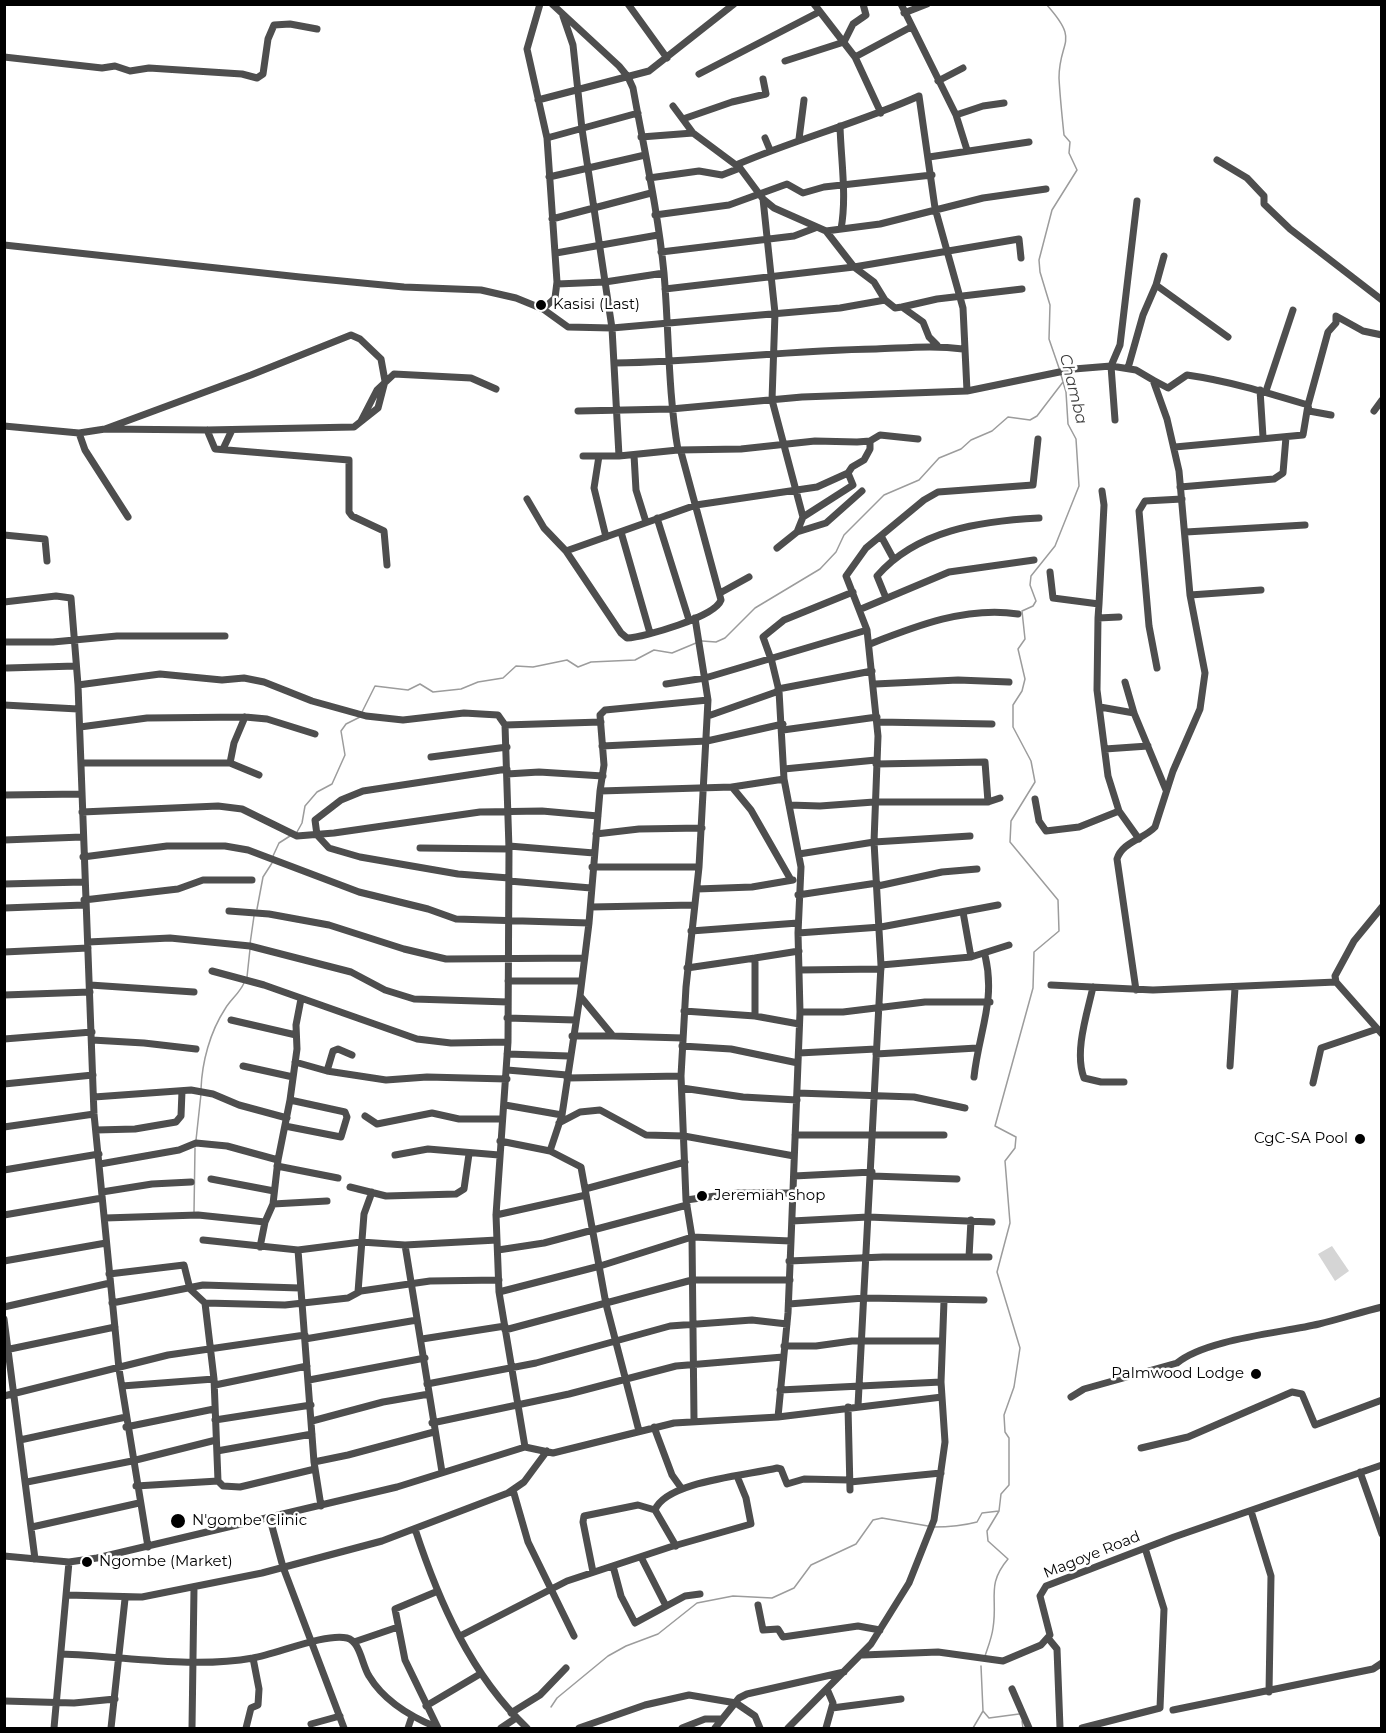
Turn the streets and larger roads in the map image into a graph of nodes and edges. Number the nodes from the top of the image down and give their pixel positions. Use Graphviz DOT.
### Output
graph roads {
  1 [pos="540,4"];
  2 [pos="552,4"];
  3 [pos="628,4"];
  4 [pos="734,4"];
  5 [pos="814,4"];
  6 [pos="863,4"];
  7 [pos="901,4"];
  8 [pos="927,4"];
  9 [pos="819,12"];
  10 [pos="904,13"];
  11 [pos="563,16"];
  12 [pos="911,27"];
  13 [pos="317,28"];
  14 [pos="844,42"];
  15 [pos="4,57"];
  16 [pos="855,57"];
  17 [pos="667,58"];
  18 [pos="786,61"];
  19 [pos="963,68"];
  20 [pos="699,74"];
  21 [pos="628,77"];
  22 [pos="764,79"];
  23 [pos="938,81"];
  24 [pos="577,88"];
  25 [pos="538,100"];
  26 [pos="804,100"];
  27 [pos="1004,103"];
  28 [pos="673,106"];
  29 [pos="638,113"];
  30 [pos="881,113"];
  31 [pos="956,115"];
  32 [pos="683,119"];
  33 [pos="840,126"];
  34 [pos="582,129"];
  35 [pos="693,133"];
  36 [pos="641,137"];
  37 [pos="547,138"];
  38 [pos="765,138"];
  39 [pos="798,139"];
  40 [pos="1029,142"];
  41 [pos="770,150"];
  42 [pos="968,150"];
  43 [pos="645,155"];
  44 [pos="929,158"];
  45 [pos="1217,160"];
  46 [pos="738,167"];
  47 [pos="588,170"];
  48 [pos="932,175"];
  49 [pos="549,177"];
  50 [pos="650,178"];
  51 [pos="842,185"];
  52 [pos="1046,189"];
  53 [pos="651,193"];
  54 [pos="761,195"];
  55 [pos="1137,201"];
  56 [pos="595,207"];
  57 [pos="935,208"];
  58 [pos="655,215"];
  59 [pos="552,219"];
  60 [pos="815,228"];
  61 [pos="841,230"];
  62 [pos="826,231"];
  63 [pos="658,235"];
  64 [pos="769,240"];
  65 [pos="4,245"];
  66 [pos="600,246"];
  67 [pos="948,251"];
  68 [pos="662,252"];
  69 [pos="556,253"];
  70 [pos="1164,256"];
  71 [pos="1021,258"];
  72 [pos="855,267"];
  73 [pos="664,273"];
  74 [pos="770,278"];
  75 [pos="606,282"];
  76 [pos="557,284"];
  77 [pos="1156,285"];
  78 [pos="665,289"];
  79 [pos="1022,290"];
  80 [pos="960,295"];
  81 [pos="885,300"];
  82 [pos="1382,300"];
  83 [pos="902,308"];
  84 [pos="543,309"];
  85 [pos="1293,310"];
  86 [pos="775,313"];
  87 [pos="668,324"];
  88 [pos="612,328"];
  89 [pos="1382,335"];
  90 [pos="1228,337"];
  91 [pos="937,345"];
  92 [pos="963,349"];
  93 [pos="774,352"];
  94 [pos="671,362"];
  95 [pos="615,363"];
  96 [pos="1111,366"];
  97 [pos="1128,368"];
  98 [pos="1153,380"];
  99 [pos="386,381"];
  100 [pos="496,389"];
  101 [pos="1263,390"];
  102 [pos="967,391"];
  103 [pos="772,400"];
  104 [pos="1382,400"];
  105 [pos="1308,405"];
  106 [pos="671,410"];
  107 [pos="578,411"];
  108 [pos="616,411"];
  109 [pos="1374,411"];
  110 [pos="1331,415"];
  111 [pos="1115,420"];
  112 [pos="4,426"];
  113 [pos="105,429"];
  114 [pos="207,430"];
  115 [pos="231,430"];
  116 [pos="79,433"];
  117 [pos="1263,437"];
  118 [pos="1286,437"];
  119 [pos="918,439"];
  120 [pos="1038,439"];
  121 [pos="870,441"];
  122 [pos="783,444"];
  123 [pos="1175,447"];
  124 [pos="223,449"];
  125 [pos="680,451"];
  126 [pos="634,455"];
  127 [pos="583,456"];
  128 [pos="599,456"];
  129 [pos="619,456"];
  130 [pos="848,473"];
  131 [pos="1180,487"];
  132 [pos="862,490"];
  133 [pos="1102,490"];
  134 [pos="798,491"];
  135 [pos="527,499"];
  136 [pos="1182,500"];
  137 [pos="696,505"];
  138 [pos="128,517"];
  139 [pos="803,517"];
  140 [pos="657,518"];
  141 [pos="1039,518"];
  142 [pos="646,522"];
  143 [pos="1305,525"];
  144 [pos="621,532"];
  145 [pos="797,532"];
  146 [pos="1186,532"];
  147 [pos="4,535"];
  148 [pos="880,536"];
  149 [pos="606,537"];
  150 [pos="777,548"];
  151 [pos="566,551"];
  152 [pos="893,558"];
  153 [pos="1034,560"];
  154 [pos="47,561"];
  155 [pos="387,565"];
  156 [pos="1050,572"];
  157 [pos="749,578"];
  158 [pos="1261,590"];
  159 [pos="853,592"];
  160 [pos="720,593"];
  161 [pos="1190,596"];
  162 [pos="886,598"];
  163 [pos="4,602"];
  164 [pos="1099,604"];
  165 [pos="861,609"];
  166 [pos="1018,614"];
  167 [pos="1119,616"];
  168 [pos="1098,618"];
  169 [pos="692,619"];
  170 [pos="867,630"];
  171 [pos="650,633"];
  172 [pos="225,636"];
  173 [pos="74,640"];
  174 [pos="4,642"];
  175 [pos="870,644"];
  176 [pos="771,656"];
  177 [pos="76,666"];
  178 [pos="1157,668"];
  179 [pos="7,669"];
  180 [pos="872,671"];
  181 [pos="705,678"];
  182 [pos="1008,682"];
  183 [pos="1125,682"];
  184 [pos="666,684"];
  185 [pos="875,684"];
  186 [pos="78,685"];
  187 [pos="778,690"];
  188 [pos="708,700"];
  189 [pos="4,705"];
  190 [pos="1100,707"];
  191 [pos="78,709"];
  192 [pos="1134,713"];
  193 [pos="708,716"];
  194 [pos="245,717"];
  195 [pos="877,720"];
  196 [pos="601,722"];
  197 [pos="992,724"];
  198 [pos="505,725"];
  199 [pos="80,727"];
  200 [pos="783,727"];
  201 [pos="315,734"];
  202 [pos="707,741"];
  203 [pos="602,746"];
  204 [pos="1148,746"];
  205 [pos="507,747"];
  206 [pos="1106,749"];
  207 [pos="430,757"];
  208 [pos="876,762"];
  209 [pos="81,763"];
  210 [pos="230,763"];
  211 [pos="784,769"];
  212 [pos="507,771"];
  213 [pos="259,775"];
  214 [pos="603,776"];
  215 [pos="784,779"];
  216 [pos="732,787"];
  217 [pos="702,789"];
  218 [pos="1166,790"];
  219 [pos="600,791"];
  220 [pos="82,794"];
  221 [pos="4,795"];
  222 [pos="1000,798"];
  223 [pos="1035,799"];
  224 [pos="874,802"];
  225 [pos="988,802"];
  226 [pos="789,805"];
  227 [pos="507,811"];
  228 [pos="1119,811"];
  229 [pos="82,812"];
  230 [pos="597,816"];
  231 [pos="702,828"];
  232 [pos="596,834"];
  233 [pos="317,835"];
  234 [pos="970,836"];
  235 [pos="82,837"];
  236 [pos="1139,838"];
  237 [pos="4,840"];
  238 [pos="874,842"];
  239 [pos="420,848"];
  240 [pos="509,848"];
  241 [pos="594,853"];
  242 [pos="800,854"];
  243 [pos="83,857"];
  244 [pos="592,867"];
  245 [pos="699,867"];
  246 [pos="976,869"];
  247 [pos="252,880"];
  248 [pos="509,880"];
  249 [pos="791,880"];
  250 [pos="800,880"];
  251 [pos="83,882"];
  252 [pos="4,884"];
  253 [pos="878,885"];
  254 [pos="591,888"];
  255 [pos="697,889"];
  256 [pos="798,895"];
  257 [pos="84,902"];
  258 [pos="694,905"];
  259 [pos="998,905"];
  260 [pos="591,907"];
  261 [pos="1382,907"];
  262 [pos="4,908"];
  263 [pos="229,911"];
  264 [pos="963,912"];
  265 [pos="508,922"];
  266 [pos="590,923"];
  267 [pos="798,923"];
  268 [pos="881,927"];
  269 [pos="691,932"];
  270 [pos="798,933"];
  271 [pos="88,945"];
  272 [pos="1009,945"];
  273 [pos="799,951"];
  274 [pos="4,952"];
  275 [pos="985,955"];
  276 [pos="971,957"];
  277 [pos="584,958"];
  278 [pos="755,958"];
  279 [pos="508,959"];
  280 [pos="881,967"];
  281 [pos="687,968"];
  282 [pos="799,970"];
  283 [pos="212,971"];
  284 [pos="508,981"];
  285 [pos="581,981"];
  286 [pos="1336,982"];
  287 [pos="1051,985"];
  288 [pos="1093,987"];
  289 [pos="90,988"];
  290 [pos="1236,988"];
  291 [pos="1136,990"];
  292 [pos="194,992"];
  293 [pos="4,995"];
  294 [pos="580,996"];
  295 [pos="301,999"];
  296 [pos="508,1002"];
  297 [pos="990,1002"];
  298 [pos="879,1009"];
  299 [pos="684,1011"];
  300 [pos="800,1012"];
  301 [pos="755,1016"];
  302 [pos="507,1018"];
  303 [pos="231,1020"];
  304 [pos="575,1020"];
  305 [pos="799,1024"];
  306 [pos="1379,1032"];
  307 [pos="296,1035"];
  308 [pos="92,1036"];
  309 [pos="572,1036"];
  310 [pos="613,1036"];
  311 [pos="4,1039"];
  312 [pos="508,1042"];
  313 [pos="683,1042"];
  314 [pos="977,1048"];
  315 [pos="196,1049"];
  316 [pos="876,1051"];
  317 [pos="799,1053"];
  318 [pos="507,1054"];
  319 [pos="352,1055"];
  320 [pos="569,1056"];
  321 [pos="295,1062"];
  322 [pos="798,1063"];
  323 [pos="243,1066"];
  324 [pos="1230,1066"];
  325 [pos="507,1070"];
  326 [pos="327,1071"];
  327 [pos="93,1075"];
  328 [pos="681,1076"];
  329 [pos="293,1077"];
  330 [pos="567,1077"];
  331 [pos="974,1077"];
  332 [pos="507,1079"];
  333 [pos="1124,1082"];
  334 [pos="1313,1083"];
  335 [pos="4,1084"];
  336 [pos="682,1088"];
  337 [pos="182,1091"];
  338 [pos="874,1094"];
  339 [pos="94,1097"];
  340 [pos="797,1097"];
  341 [pos="291,1100"];
  342 [pos="505,1106"];
  343 [pos="965,1108"];
  344 [pos="94,1114"];
  345 [pos="562,1115"];
  346 [pos="365,1116"];
  347 [pos="287,1118"];
  348 [pos="502,1119"];
  349 [pos="559,1123"];
  350 [pos="285,1126"];
  351 [pos="4,1127"];
  352 [pos="96,1130"];
  353 [pos="873,1134"];
  354 [pos="795,1135"];
  355 [pos="945,1135"];
  356 [pos="684,1136"];
  357 [pos="500,1141"];
  358 [pos="549,1151"];
  359 [pos="99,1154"];
  360 [pos="469,1154"];
  361 [pos="395,1155"];
  362 [pos="499,1155"];
  363 [pos="794,1156"];
  364 [pos="685,1162"];
  365 [pos="278,1163"];
  366 [pos="100,1164"];
  367 [pos="4,1170"];
  368 [pos="872,1174"];
  369 [pos="794,1176"];
  370 [pos="338,1178"];
  371 [pos="211,1179"];
  372 [pos="957,1179"];
  373 [pos="191,1182"];
  374 [pos="350,1187"];
  375 [pos="274,1191"];
  376 [pos="372,1192"];
  377 [pos="585,1192"];
  378 [pos="793,1193"];
  379 [pos="102,1195"];
  380 [pos="327,1201"];
  381 [pos="687,1202"];
  382 [pos="273,1204"];
  383 [pos="4,1215"];
  384 [pos="496,1215"];
  385 [pos="868,1217"];
  386 [pos="105,1218"];
  387 [pos="971,1220"];
  388 [pos="792,1221"];
  389 [pos="265,1222"];
  390 [pos="992,1222"];
  391 [pos="593,1230"];
  392 [pos="692,1238"];
  393 [pos="203,1240"];
  394 [pos="497,1240"];
  395 [pos="791,1241"];
  396 [pos="106,1242"];
  397 [pos="362,1242"];
  398 [pos="405,1245"];
  399 [pos="260,1247"];
  400 [pos="298,1250"];
  401 [pos="498,1250"];
  402 [pos="969,1257"];
  403 [pos="989,1257"];
  404 [pos="865,1258"];
  405 [pos="4,1261"];
  406 [pos="789,1261"];
  407 [pos="600,1266"];
  408 [pos="109,1274"];
  409 [pos="499,1280"];
  410 [pos="692,1280"];
  411 [pos="789,1281"];
  412 [pos="110,1283"];
  413 [pos="411,1284"];
  414 [pos="300,1288"];
  415 [pos="190,1289"];
  416 [pos="358,1292"];
  417 [pos="499,1292"];
  418 [pos="864,1298"];
  419 [pos="944,1300"];
  420 [pos="984,1300"];
  421 [pos="112,1303"];
  422 [pos="205,1303"];
  423 [pos="302,1304"];
  424 [pos="606,1304"];
  425 [pos="789,1304"];
  426 [pos="1382,1306"];
  427 [pos="4,1307"];
  428 [pos="4,1319"];
  429 [pos="417,1320"];
  430 [pos="692,1324"];
  431 [pos="787,1324"];
  432 [pos="115,1327"];
  433 [pos="505,1328"];
  434 [pos="6,1335"];
  435 [pos="305,1337"];
  436 [pos="422,1339"];
  437 [pos="616,1341"];
  438 [pos="862,1341"];
  439 [pos="942,1341"];
  440 [pos="784,1346"];
  441 [pos="10,1348"];
  442 [pos="212,1348"];
  443 [pos="783,1357"];
  444 [pos="425,1358"];
  445 [pos="307,1366"];
  446 [pos="694,1366"];
  447 [pos="512,1368"];
  448 [pos="119,1369"];
  449 [pos="626,1378"];
  450 [pos="309,1380"];
  451 [pos="214,1382"];
  452 [pos="941,1382"];
  453 [pos="427,1384"];
  454 [pos="860,1384"];
  455 [pos="122,1386"];
  456 [pos="780,1390"];
  457 [pos="13,1394"];
  458 [pos="429,1394"];
  459 [pos="4,1396"];
  460 [pos="942,1397"];
  461 [pos="1071,1397"];
  462 [pos="1382,1400"];
  463 [pos="311,1405"];
  464 [pos="519,1406"];
  465 [pos="858,1406"];
  466 [pos="848,1407"];
  467 [pos="214,1409"];
  468 [pos="778,1417"];
  469 [pos="126,1418"];
  470 [pos="215,1420"];
  471 [pos="694,1420"];
  472 [pos="312,1421"];
  473 [pos="432,1423"];
  474 [pos="126,1427"];
  475 [pos="654,1427"];
  476 [pos="639,1431"];
  477 [pos="434,1432"];
  478 [pos="312,1434"];
  479 [pos="20,1440"];
  480 [pos="216,1440"];
  481 [pos="525,1447"];
  482 [pos="1141,1448"];
  483 [pos="217,1451"];
  484 [pos="547,1451"];
  485 [pos="132,1461"];
  486 [pos="1382,1465"];
  487 [pos="314,1466"];
  488 [pos="442,1472"];
  489 [pos="1360,1472"];
  490 [pos="941,1473"];
  491 [pos="737,1476"];
  492 [pos="219,1481"];
  493 [pos="27,1482"];
  494 [pos="850,1484"];
  495 [pos="136,1486"];
  496 [pos="682,1489"];
  497 [pos="513,1490"];
  498 [pos="139,1503"];
  499 [pos="321,1506"];
  500 [pos="655,1510"];
  501 [pos="1251,1511"];
  502 [pos="270,1519"];
  503 [pos="32,1527"];
  504 [pos="415,1529"];
  505 [pos="1382,1534"];
  506 [pos="676,1546"];
  507 [pos="148,1547"];
  508 [pos="1145,1548"];
  509 [pos="4,1556"];
  510 [pos="641,1557"];
  511 [pos="35,1559"];
  512 [pos="69,1562"];
  513 [pos="613,1566"];
  514 [pos="283,1567"];
  515 [pos="593,1572"];
  516 [pos="194,1588"];
  517 [pos="550,1589"];
  518 [pos="438,1591"];
  519 [pos="700,1594"];
  520 [pos="67,1595"];
  521 [pos="126,1599"];
  522 [pos="758,1605"];
  523 [pos="666,1606"];
  524 [pos="398,1627"];
  525 [pos="880,1630"];
  526 [pos="460,1636"];
  527 [pos="574,1636"];
  528 [pos="1048,1638"];
  529 [pos="354,1642"];
  530 [pos="312,1643"];
  531 [pos="61,1654"];
  532 [pos="863,1655"];
  533 [pos="118,1656"];
  534 [pos="253,1658"];
  535 [pos="194,1662"];
  536 [pos="1382,1663"];
  537 [pos="566,1668"];
  538 [pos="845,1671"];
  539 [pos="480,1674"];
  540 [pos="827,1689"];
  541 [pos="1012,1689"];
  542 [pos="1269,1692"];
  543 [pos="114,1699"];
  544 [pos="901,1699"];
  545 [pos="4,1701"];
  546 [pos="57,1703"];
  547 [pos="736,1704"];
  548 [pos="426,1706"];
  549 [pos="832,1708"];
  550 [pos="1173,1710"];
  551 [pos="340,1716"];
  552 [pos="412,1716"];
  553 [pos="514,1716"];
  554 [pos="721,1719"];
  555 [pos="311,1724"];
  556 [pos="1113,1725"];
  557 [pos="54,1728"];
  558 [pos="111,1728"];
  559 [pos="192,1728"];
  560 [pos="246,1728"];
  561 [pos="344,1728"];
  562 [pos="408,1728"];
  563 [pos="437,1728"];
  564 [pos="501,1728"];
  565 [pos="527,1728"];
  566 [pos="579,1728"];
  567 [pos="682,1728"];
  568 [pos="715,1728"];
  569 [pos="760,1728"];
  570 [pos="788,1728"];
  571 [pos="826,1728"];
  572 [pos="1029,1728"];
  573 [pos="1060,1728"];
  574 [pos="1082,1728"];
  1 -- 25 [label="street"];
  2 -- 11 [label="street"];
  3 -- 17 [label="street"];
  4 -- 17 [label="street"];
  5 -- 9 [label="street"];
  6 -- 14 [label="street"];
  7 -- 10 [label="street"];
  8 -- 10 [label="street"];
  9 -- 14 [label="street"];
  9 -- 20 [label="street"];
  10 -- 12 [label="street"];
  11 -- 21 [label="street"];
  11 -- 24 [label="street"];
  12 -- 16 [label="street"];
  12 -- 23 [label="street"];
  13 -- 15 [label="street"];
  14 -- 16 [label="street"];
  14 -- 18 [label="street"];
  16 -- 30 [label="street"];
  17 -- 21 [label="street"];
  19 -- 23 [label="street"];
  21 -- 24 [label="street"];
  21 -- 29 [label="street"];
  22 -- 32 [label="street"];
  23 -- 31 [label="street"];
  24 -- 25 [label="street"];
  24 -- 34 [label="street"];
  25 -- 37 [label="street"];
  26 -- 39 [label="street"];
  27 -- 31 [label="street"];
  28 -- 32 [label="street"];
  29 -- 34 [label="street"];
  29 -- 36 [label="street"];
  30 -- 33 [label="street"];
  30 -- 44 [label="street"];
  31 -- 42 [label="street"];
  32 -- 35 [label="street"];
  33 -- 39 [label="street"];
  33 -- 51 [label="street"];
  34 -- 37 [label="street"];
  34 -- 47 [label="street"];
  35 -- 36 [label="street"];
  35 -- 46 [label="street"];
  36 -- 43 [label="street"];
  37 -- 49 [label="street"];
  38 -- 41 [label="street"];
  39 -- 41 [label="street"];
  40 -- 42 [label="street"];
  41 -- 46 [label="street"];
  42 -- 44 [label="street"];
  43 -- 47 [label="street"];
  43 -- 50 [label="street"];
  44 -- 48 [label="street"];
  45 -- 82 [label="street"];
  46 -- 50 [label="street"];
  46 -- 54 [label="street"];
  47 -- 49 [label="street"];
  47 -- 56 [label="street"];
  48 -- 51 [label="street"];
  48 -- 57 [label="street"];
  49 -- 59 [label="street"];
  50 -- 53 [label="street"];
  51 -- 54 [label="street"];
  51 -- 61 [label="street"];
  52 -- 57 [label="street"];
  53 -- 56 [label="street"];
  53 -- 58 [label="street"];
  54 -- 58 [label="street"];
  54 -- 60 [label="street"];
  54 -- 64 [label="street"];
  55 -- 96 [label="street"];
  56 -- 59 [label="street"];
  56 -- 66 [label="street"];
  57 -- 61 [label="street"];
  57 -- 67 [label="street"];
  58 -- 63 [label="street"];
  59 -- 69 [label="street"];
  60 -- 62 [label="street"];
  60 -- 64 [label="street"];
  61 -- 62 [label="street"];
  62 -- 72 [label="street"];
  63 -- 66 [label="street"];
  63 -- 68 [label="street"];
  64 -- 68 [label="street"];
  64 -- 74 [label="street"];
  65 -- 84 [label="street"];
  66 -- 69 [label="street"];
  66 -- 75 [label="street"];
  67 -- 71 [label="street"];
  67 -- 72 [label="street"];
  67 -- 80 [label="street"];
  68 -- 73 [label="street"];
  69 -- 76 [label="street"];
  70 -- 77 [label="street"];
  72 -- 74 [label="street"];
  72 -- 81 [label="street"];
  73 -- 75 [label="street"];
  73 -- 78 [label="street"];
  74 -- 78 [label="street"];
  74 -- 86 [label="street"];
  75 -- 76 [label="street"];
  75 -- 88 [label="street"];
  76 -- 84 [label="street"];
  77 -- 90 [label="street"];
  77 -- 97 [label="street"];
  78 -- 87 [label="street"];
  79 -- 80 [label="street"];
  80 -- 83 [label="street"];
  80 -- 92 [label="street"];
  81 -- 83 [label="street"];
  81 -- 86 [label="street"];
  83 -- 91 [label="street"];
  84 -- 88 [label="street"];
  85 -- 101 [label="street"];
  86 -- 87 [label="street"];
  86 -- 93 [label="street"];
  87 -- 88 [label="street"];
  87 -- 94 [label="street"];
  88 -- 95 [label="street"];
  89 -- 105 [label="street"];
  91 -- 92 [label="street"];
  91 -- 93 [label="street"];
  92 -- 102 [label="street"];
  93 -- 94 [label="street"];
  93 -- 103 [label="street"];
  94 -- 95 [label="street"];
  94 -- 106 [label="street"];
  95 -- 108 [label="street"];
  96 -- 97 [label="street"];
  96 -- 102 [label="street"];
  96 -- 111 [label="street"];
  97 -- 98 [label="street"];
  98 -- 101 [label="street"];
  98 -- 123 [label="street"];
  99 -- 100 [label="street"];
  99 -- 113 [label="street"];
  99 -- 115 [label="street"];
  101 -- 105 [label="street"];
  101 -- 117 [label="street"];
  102 -- 103 [label="street"];
  103 -- 106 [label="street"];
  103 -- 122 [label="street"];
  104 -- 109 [label="street"];
  105 -- 110 [label="street"];
  105 -- 118 [label="street"];
  106 -- 108 [label="street"];
  106 -- 125 [label="street"];
  107 -- 108 [label="street"];
  108 -- 129 [label="street"];
  112 -- 116 [label="street"];
  113 -- 114 [label="street"];
  113 -- 116 [label="street"];
  114 -- 115 [label="street"];
  114 -- 124 [label="street"];
  115 -- 124 [label="street"];
  116 -- 138 [label="street"];
  117 -- 118 [label="street"];
  117 -- 123 [label="street"];
  118 -- 131 [label="street"];
  119 -- 121 [label="street"];
  120 -- 148 [label="street"];
  121 -- 122 [label="street"];
  121 -- 130 [label="street"];
  122 -- 125 [label="street"];
  122 -- 134 [label="street"];
  123 -- 131 [label="street"];
  124 -- 155 [label="street"];
  125 -- 126 [label="street"];
  125 -- 137 [label="street"];
  126 -- 129 [label="street"];
  126 -- 142 [label="street"];
  127 -- 128 [label="street"];
  128 -- 129 [label="street"];
  128 -- 149 [label="street"];
  130 -- 134 [label="street"];
  130 -- 139 [label="street"];
  131 -- 136 [label="street"];
  132 -- 145 [label="street"];
  133 -- 164 [label="street"];
  134 -- 137 [label="street"];
  134 -- 139 [label="street"];
  135 -- 151 [label="street"];
  136 -- 146 [label="street"];
  136 -- 178 [label="street"];
  137 -- 140 [label="street"];
  137 -- 160 [label="street"];
  139 -- 145 [label="street"];
  140 -- 142 [label="street"];
  140 -- 169 [label="street"];
  141 -- 152 [label="street"];
  142 -- 144 [label="street"];
  143 -- 146 [label="street"];
  144 -- 149 [label="street"];
  144 -- 171 [label="street"];
  145 -- 150 [label="street"];
  146 -- 161 [label="street"];
  147 -- 154 [label="street"];
  148 -- 152 [label="street"];
  148 -- 159 [label="street"];
  149 -- 151 [label="street"];
  151 -- 171 [label="street"];
  152 -- 162 [label="street"];
  153 -- 162 [label="street"];
  156 -- 164 [label="street"];
  157 -- 160 [label="street"];
  158 -- 161 [label="street"];
  159 -- 165 [label="street"];
  159 -- 176 [label="street"];
  160 -- 169 [label="street"];
  161 -- 218 [label="street"];
  162 -- 165 [label="street"];
  163 -- 173 [label="street"];
  164 -- 168 [label="street"];
  165 -- 170 [label="street"];
  166 -- 175 [label="street"];
  167 -- 168 [label="street"];
  168 -- 190 [label="street"];
  169 -- 171 [label="street"];
  169 -- 181 [label="street"];
  170 -- 175 [label="street"];
  170 -- 176 [label="street"];
  172 -- 173 [label="street"];
  173 -- 174 [label="street"];
  173 -- 177 [label="street"];
  175 -- 180 [label="street"];
  176 -- 181 [label="street"];
  176 -- 187 [label="street"];
  177 -- 179 [label="street"];
  177 -- 186 [label="street"];
  180 -- 185 [label="street"];
  180 -- 187 [label="street"];
  181 -- 184 [label="street"];
  181 -- 188 [label="street"];
  182 -- 185 [label="street"];
  183 -- 192 [label="street"];
  185 -- 195 [label="street"];
  186 -- 191 [label="street"];
  186 -- 198 [label="street"];
  187 -- 193 [label="street"];
  187 -- 200 [label="street"];
  188 -- 193 [label="street"];
  188 -- 196 [label="street"];
  189 -- 191 [label="street"];
  190 -- 192 [label="street"];
  190 -- 206 [label="street"];
  191 -- 199 [label="street"];
  192 -- 204 [label="street"];
  193 -- 202 [label="street"];
  194 -- 199 [label="street"];
  194 -- 201 [label="street"];
  194 -- 210 [label="street"];
  195 -- 197 [label="street"];
  195 -- 200 [label="street"];
  195 -- 208 [label="street"];
  196 -- 198 [label="street"];
  196 -- 203 [label="street"];
  198 -- 205 [label="street"];
  199 -- 209 [label="street"];
  200 -- 202 [label="street"];
  200 -- 211 [label="street"];
  202 -- 203 [label="street"];
  202 -- 217 [label="street"];
  203 -- 214 [label="street"];
  204 -- 206 [label="street"];
  204 -- 218 [label="street"];
  205 -- 207 [label="street"];
  205 -- 212 [label="street"];
  206 -- 228 [label="street"];
  208 -- 211 [label="street"];
  208 -- 224 [label="street"];
  208 -- 225 [label="street"];
  209 -- 210 [label="street"];
  209 -- 220 [label="street"];
  210 -- 213 [label="street"];
  211 -- 215 [label="street"];
  212 -- 214 [label="street"];
  212 -- 227 [label="street"];
  212 -- 233 [label="street"];
  214 -- 219 [label="street"];
  215 -- 216 [label="street"];
  215 -- 226 [label="street"];
  216 -- 217 [label="street"];
  216 -- 249 [label="street"];
  217 -- 219 [label="street"];
  217 -- 231 [label="street"];
  218 -- 236 [label="street"];
  219 -- 230 [label="street"];
  220 -- 221 [label="street"];
  220 -- 229 [label="street"];
  222 -- 225 [label="street"];
  223 -- 228 [label="street"];
  224 -- 225 [label="street"];
  224 -- 226 [label="street"];
  224 -- 238 [label="street"];
  226 -- 242 [label="street"];
  227 -- 230 [label="street"];
  227 -- 233 [label="street"];
  227 -- 240 [label="street"];
  228 -- 236 [label="street"];
  229 -- 233 [label="street"];
  229 -- 235 [label="street"];
  230 -- 232 [label="street"];
  231 -- 232 [label="street"];
  231 -- 245 [label="street"];
  232 -- 241 [label="street"];
  233 -- 248 [label="street"];
  234 -- 238 [label="street"];
  235 -- 237 [label="street"];
  235 -- 243 [label="street"];
  236 -- 291 [label="street"];
  238 -- 242 [label="street"];
  238 -- 253 [label="street"];
  239 -- 240 [label="street"];
  240 -- 241 [label="street"];
  240 -- 248 [label="street"];
  241 -- 244 [label="street"];
  242 -- 250 [label="street"];
  243 -- 251 [label="street"];
  243 -- 265 [label="street"];
  244 -- 245 [label="street"];
  244 -- 254 [label="street"];
  245 -- 255 [label="street"];
  246 -- 253 [label="street"];
  247 -- 257 [label="street"];
  248 -- 254 [label="street"];
  248 -- 265 [label="street"];
  249 -- 250 [label="street"];
  249 -- 255 [label="street"];
  250 -- 256 [label="street"];
  251 -- 252 [label="street"];
  251 -- 257 [label="street"];
  253 -- 256 [label="street"];
  253 -- 268 [label="street"];
  254 -- 260 [label="street"];
  255 -- 258 [label="street"];
  256 -- 267 [label="street"];
  257 -- 262 [label="street"];
  257 -- 271 [label="street"];
  258 -- 260 [label="street"];
  258 -- 269 [label="street"];
  259 -- 264 [label="street"];
  260 -- 266 [label="street"];
  261 -- 286 [label="street"];
  263 -- 279 [label="street"];
  264 -- 268 [label="street"];
  264 -- 276 [label="street"];
  265 -- 266 [label="street"];
  265 -- 279 [label="street"];
  266 -- 277 [label="street"];
  267 -- 269 [label="street"];
  267 -- 270 [label="street"];
  268 -- 270 [label="street"];
  268 -- 280 [label="street"];
  269 -- 281 [label="street"];
  270 -- 273 [label="street"];
  271 -- 274 [label="street"];
  271 -- 289 [label="street"];
  271 -- 296 [label="street"];
  272 -- 275 [label="street"];
  273 -- 278 [label="street"];
  273 -- 282 [label="street"];
  275 -- 276 [label="street"];
  275 -- 297 [label="street"];
  276 -- 280 [label="street"];
  277 -- 279 [label="street"];
  277 -- 285 [label="street"];
  278 -- 281 [label="street"];
  278 -- 301 [label="street"];
  279 -- 284 [label="street"];
  280 -- 282 [label="street"];
  280 -- 298 [label="street"];
  281 -- 299 [label="street"];
  282 -- 300 [label="street"];
  283 -- 295 [label="street"];
  284 -- 285 [label="street"];
  284 -- 296 [label="street"];
  285 -- 294 [label="street"];
  286 -- 290 [label="street"];
  286 -- 306 [label="street"];
  287 -- 288 [label="street"];
  288 -- 291 [label="street"];
  288 -- 333 [label="street"];
  289 -- 292 [label="street"];
  289 -- 293 [label="street"];
  289 -- 308 [label="street"];
  290 -- 291 [label="street"];
  290 -- 324 [label="street"];
  294 -- 304 [label="street"];
  294 -- 310 [label="street"];
  295 -- 307 [label="street"];
  295 -- 312 [label="street"];
  296 -- 302 [label="street"];
  297 -- 298 [label="street"];
  297 -- 314 [label="street"];
  298 -- 300 [label="street"];
  298 -- 316 [label="street"];
  299 -- 301 [label="street"];
  299 -- 313 [label="street"];
  300 -- 305 [label="street"];
  301 -- 305 [label="street"];
  302 -- 304 [label="street"];
  302 -- 312 [label="street"];
  303 -- 307 [label="street"];
  304 -- 309 [label="street"];
  305 -- 317 [label="street"];
  306 -- 334 [label="street"];
  307 -- 321 [label="street"];
  308 -- 311 [label="street"];
  308 -- 315 [label="street"];
  308 -- 327 [label="street"];
  309 -- 310 [label="street"];
  309 -- 320 [label="street"];
  310 -- 313 [label="street"];
  312 -- 318 [label="street"];
  313 -- 322 [label="street"];
  313 -- 328 [label="street"];
  314 -- 316 [label="street"];
  314 -- 331 [label="street"];
  316 -- 317 [label="street"];
  316 -- 338 [label="street"];
  317 -- 322 [label="street"];
  318 -- 320 [label="street"];
  318 -- 325 [label="street"];
  319 -- 326 [label="street"];
  320 -- 330 [label="street"];
  321 -- 326 [label="street"];
  321 -- 329 [label="street"];
  322 -- 340 [label="street"];
  323 -- 329 [label="street"];
  325 -- 330 [label="street"];
  325 -- 332 [label="street"];
  326 -- 332 [label="street"];
  327 -- 335 [label="street"];
  327 -- 339 [label="street"];
  328 -- 330 [label="street"];
  328 -- 336 [label="street"];
  329 -- 341 [label="street"];
  330 -- 345 [label="street"];
  332 -- 342 [label="street"];
  336 -- 340 [label="street"];
  336 -- 356 [label="street"];
  337 -- 339 [label="street"];
  337 -- 347 [label="street"];
  337 -- 352 [label="street"];
  338 -- 340 [label="street"];
  338 -- 343 [label="street"];
  338 -- 353 [label="street"];
  339 -- 344 [label="street"];
  340 -- 354 [label="street"];
  341 -- 347 [label="street"];
  341 -- 350 [label="street"];
  342 -- 345 [label="street"];
  342 -- 348 [label="street"];
  344 -- 351 [label="street"];
  344 -- 352 [label="street"];
  345 -- 349 [label="street"];
  346 -- 348 [label="street"];
  347 -- 350 [label="street"];
  348 -- 357 [label="street"];
  349 -- 356 [label="street"];
  349 -- 358 [label="street"];
  350 -- 365 [label="street"];
  352 -- 359 [label="street"];
  353 -- 354 [label="street"];
  353 -- 355 [label="street"];
  353 -- 368 [label="street"];
  354 -- 363 [label="street"];
  356 -- 363 [label="street"];
  356 -- 364 [label="street"];
  357 -- 358 [label="street"];
  357 -- 362 [label="street"];
  358 -- 377 [label="street"];
  359 -- 366 [label="street"];
  359 -- 367 [label="street"];
  360 -- 361 [label="street"];
  360 -- 362 [label="street"];
  360 -- 376 [label="street"];
  362 -- 384 [label="street"];
  363 -- 369 [label="street"];
  364 -- 377 [label="street"];
  364 -- 381 [label="street"];
  365 -- 366 [label="street"];
  365 -- 370 [label="street"];
  365 -- 375 [label="street"];
  366 -- 379 [label="street"];
  368 -- 369 [label="street"];
  368 -- 372 [label="street"];
  368 -- 385 [label="street"];
  369 -- 378 [label="street"];
  371 -- 375 [label="street"];
  373 -- 379 [label="street"];
  374 -- 376 [label="street"];
  375 -- 382 [label="street"];
  376 -- 397 [label="street"];
  377 -- 384 [label="street"];
  377 -- 391 [label="street"];
  378 -- 381 [label="street"];
  378 -- 388 [label="street"];
  379 -- 383 [label="street"];
  379 -- 386 [label="street"];
  380 -- 382 [label="street"];
  381 -- 391 [label="street"];
  381 -- 392 [label="street"];
  382 -- 389 [label="street"];
  384 -- 394 [label="street"];
  385 -- 387 [label="street"];
  385 -- 388 [label="street"];
  385 -- 404 [label="street"];
  386 -- 389 [label="street"];
  386 -- 396 [label="street"];
  387 -- 390 [label="street"];
  387 -- 402 [label="street"];
  388 -- 395 [label="street"];
  389 -- 399 [label="street"];
  391 -- 401 [label="street"];
  391 -- 407 [label="street"];
  392 -- 395 [label="street"];
  392 -- 407 [label="street"];
  392 -- 410 [label="street"];
  393 -- 399 [label="street"];
  394 -- 398 [label="street"];
  394 -- 401 [label="street"];
  395 -- 406 [label="street"];
  396 -- 405 [label="street"];
  396 -- 408 [label="street"];
  397 -- 398 [label="street"];
  397 -- 400 [label="street"];
  397 -- 416 [label="street"];
  398 -- 413 [label="street"];
  399 -- 400 [label="street"];
  400 -- 414 [label="street"];
  401 -- 409 [label="street"];
  402 -- 403 [label="street"];
  402 -- 404 [label="street"];
  404 -- 406 [label="street"];
  404 -- 418 [label="street"];
  406 -- 411 [label="street"];
  407 -- 417 [label="street"];
  407 -- 424 [label="street"];
  408 -- 412 [label="street"];
  408 -- 415 [label="street"];
  409 -- 413 [label="street"];
  409 -- 417 [label="street"];
  410 -- 411 [label="street"];
  410 -- 424 [label="street"];
  410 -- 430 [label="street"];
  411 -- 425 [label="street"];
  412 -- 421 [label="street"];
  412 -- 427 [label="street"];
  413 -- 416 [label="street"];
  413 -- 429 [label="street"];
  414 -- 415 [label="street"];
  414 -- 423 [label="street"];
  415 -- 421 [label="street"];
  415 -- 422 [label="street"];
  416 -- 423 [label="street"];
  417 -- 433 [label="street"];
  418 -- 419 [label="street"];
  418 -- 425 [label="street"];
  418 -- 438 [label="street"];
  419 -- 420 [label="street"];
  419 -- 439 [label="street"];
  421 -- 432 [label="street"];
  422 -- 423 [label="street"];
  422 -- 442 [label="street"];
  423 -- 435 [label="street"];
  424 -- 433 [label="street"];
  424 -- 437 [label="street"];
  425 -- 431 [label="street"];
  426 -- 461 [label="street"];
  428 -- 434 [label="street"];
  429 -- 435 [label="street"];
  429 -- 436 [label="street"];
  430 -- 431 [label="street"];
  430 -- 437 [label="street"];
  430 -- 446 [label="street"];
  431 -- 440 [label="street"];
  432 -- 441 [label="street"];
  432 -- 448 [label="street"];
  433 -- 436 [label="street"];
  433 -- 447 [label="street"];
  434 -- 441 [label="street"];
  435 -- 442 [label="street"];
  435 -- 445 [label="street"];
  436 -- 444 [label="street"];
  437 -- 447 [label="street"];
  437 -- 449 [label="street"];
  438 -- 439 [label="street"];
  438 -- 440 [label="street"];
  438 -- 454 [label="street"];
  439 -- 452 [label="street"];
  440 -- 443 [label="street"];
  441 -- 457 [label="street"];
  442 -- 448 [label="street"];
  442 -- 451 [label="street"];
  443 -- 446 [label="street"];
  443 -- 456 [label="street"];
  444 -- 450 [label="street"];
  444 -- 453 [label="street"];
  445 -- 450 [label="street"];
  445 -- 451 [label="street"];
  446 -- 449 [label="street"];
  446 -- 471 [label="street"];
  447 -- 453 [label="street"];
  447 -- 464 [label="street"];
  448 -- 455 [label="street"];
  448 -- 457 [label="street"];
  449 -- 464 [label="street"];
  449 -- 476 [label="street"];
  450 -- 463 [label="street"];
  451 -- 455 [label="street"];
  451 -- 467 [label="street"];
  452 -- 454 [label="street"];
  452 -- 460 [label="street"];
  453 -- 458 [label="street"];
  454 -- 456 [label="street"];
  454 -- 465 [label="street"];
  455 -- 469 [label="street"];
  456 -- 468 [label="street"];
  457 -- 459 [label="street"];
  457 -- 479 [label="street"];
  458 -- 472 [label="street"];
  458 -- 473 [label="street"];
  460 -- 465 [label="street"];
  460 -- 490 [label="street"];
  462 -- 482 [label="street"];
  463 -- 470 [label="street"];
  463 -- 472 [label="street"];
  464 -- 473 [label="street"];
  464 -- 481 [label="street"];
  465 -- 466 [label="street"];
  466 -- 468 [label="street"];
  466 -- 494 [label="street"];
  467 -- 470 [label="street"];
  467 -- 474 [label="street"];
  468 -- 471 [label="street"];
  469 -- 474 [label="street"];
  469 -- 479 [label="street"];
  470 -- 480 [label="street"];
  471 -- 475 [label="street"];
  472 -- 478 [label="street"];
  473 -- 477 [label="street"];
  474 -- 485 [label="street"];
  475 -- 476 [label="street"];
  475 -- 496 [label="street"];
  476 -- 484 [label="street"];
  477 -- 487 [label="street"];
  477 -- 488 [label="street"];
  478 -- 483 [label="street"];
  478 -- 487 [label="street"];
  479 -- 493 [label="street"];
  480 -- 483 [label="street"];
  480 -- 485 [label="street"];
  481 -- 484 [label="street"];
  481 -- 488 [label="street"];
  483 -- 492 [label="street"];
  484 -- 497 [label="street"];
  485 -- 493 [label="street"];
  485 -- 495 [label="street"];
  486 -- 489 [label="street, Magoye Road"];
  487 -- 492 [label="street"];
  487 -- 499 [label="street"];
  488 -- 499 [label="street"];
  489 -- 501 [label="street, Magoye Road"];
  489 -- 505 [label="street"];
  490 -- 494 [label="street"];
  490 -- 525 [label="street"];
  491 -- 494 [label="street"];
  491 -- 496 [label="street"];
  491 -- 506 [label="street"];
  492 -- 495 [label="street"];
  493 -- 503 [label="street"];
  495 -- 498 [label="street"];
  496 -- 500 [label="street"];
  497 -- 504 [label="street"];
  497 -- 517 [label="street"];
  498 -- 503 [label="street"];
  498 -- 507 [label="street"];
  499 -- 502 [label="street"];
  500 -- 506 [label="street"];
  500 -- 515 [label="street"];
  501 -- 508 [label="street, Magoye Road"];
  501 -- 542 [label="street"];
  502 -- 507 [label="street"];
  502 -- 514 [label="street"];
  503 -- 511 [label="street"];
  504 -- 514 [label="street"];
  504 -- 518 [label="street"];
  506 -- 510 [label="street"];
  507 -- 512 [label="street"];
  508 -- 528 [label="street, Magoye Road"];
  508 -- 556 [label="street"];
  509 -- 511 [label="street"];
  510 -- 513 [label="street"];
  510 -- 523 [label="street"];
  511 -- 512 [label="street"];
  512 -- 520 [label="street"];
  513 -- 515 [label="street"];
  513 -- 523 [label="street"];
  514 -- 516 [label="street"];
  514 -- 530 [label="street"];
  515 -- 517 [label="street"];
  516 -- 521 [label="street"];
  516 -- 535 [label="street"];
  517 -- 526 [label="street"];
  517 -- 527 [label="street"];
  518 -- 524 [label="street"];
  518 -- 526 [label="street"];
  519 -- 523 [label="street"];
  520 -- 521 [label="street"];
  520 -- 531 [label="street"];
  521 -- 533 [label="street"];
  522 -- 525 [label="street"];
  524 -- 529 [label="street"];
  524 -- 548 [label="street"];
  525 -- 532 [label="street"];
  526 -- 539 [label="street"];
  528 -- 532 [label="street"];
  528 -- 573 [label="street"];
  529 -- 530 [label="street"];
  529 -- 552 [label="street"];
  530 -- 534 [label="street"];
  530 -- 551 [label="street"];
  531 -- 533 [label="street"];
  531 -- 546 [label="street"];
  532 -- 538 [label="street"];
  533 -- 535 [label="street"];
  533 -- 543 [label="street"];
  534 -- 535 [label="street"];
  534 -- 560 [label="street"];
  535 -- 559 [label="street"];
  536 -- 542 [label="street"];
  537 -- 553 [label="street"];
  538 -- 540 [label="street"];
  538 -- 547 [label="street"];
  539 -- 548 [label="street"];
  539 -- 553 [label="street"];
  540 -- 549 [label="street"];
  540 -- 570 [label="street"];
  541 -- 572 [label="street"];
  542 -- 550 [label="street"];
  543 -- 546 [label="street"];
  543 -- 558 [label="street"];
  544 -- 549 [label="street"];
  545 -- 546 [label="street"];
  546 -- 557 [label="street"];
  547 -- 554 [label="street"];
  547 -- 566 [label="street"];
  547 -- 569 [label="street"];
  548 -- 563 [label="street"];
  549 -- 571 [label="street"];
  551 -- 555 [label="street"];
  551 -- 561 [label="street"];
  552 -- 562 [label="street"];
  552 -- 563 [label="street"];
  553 -- 564 [label="street"];
  553 -- 565 [label="street"];
  554 -- 567 [label="street"];
  554 -- 568 [label="street"];
  556 -- 574 [label="street"];
}
